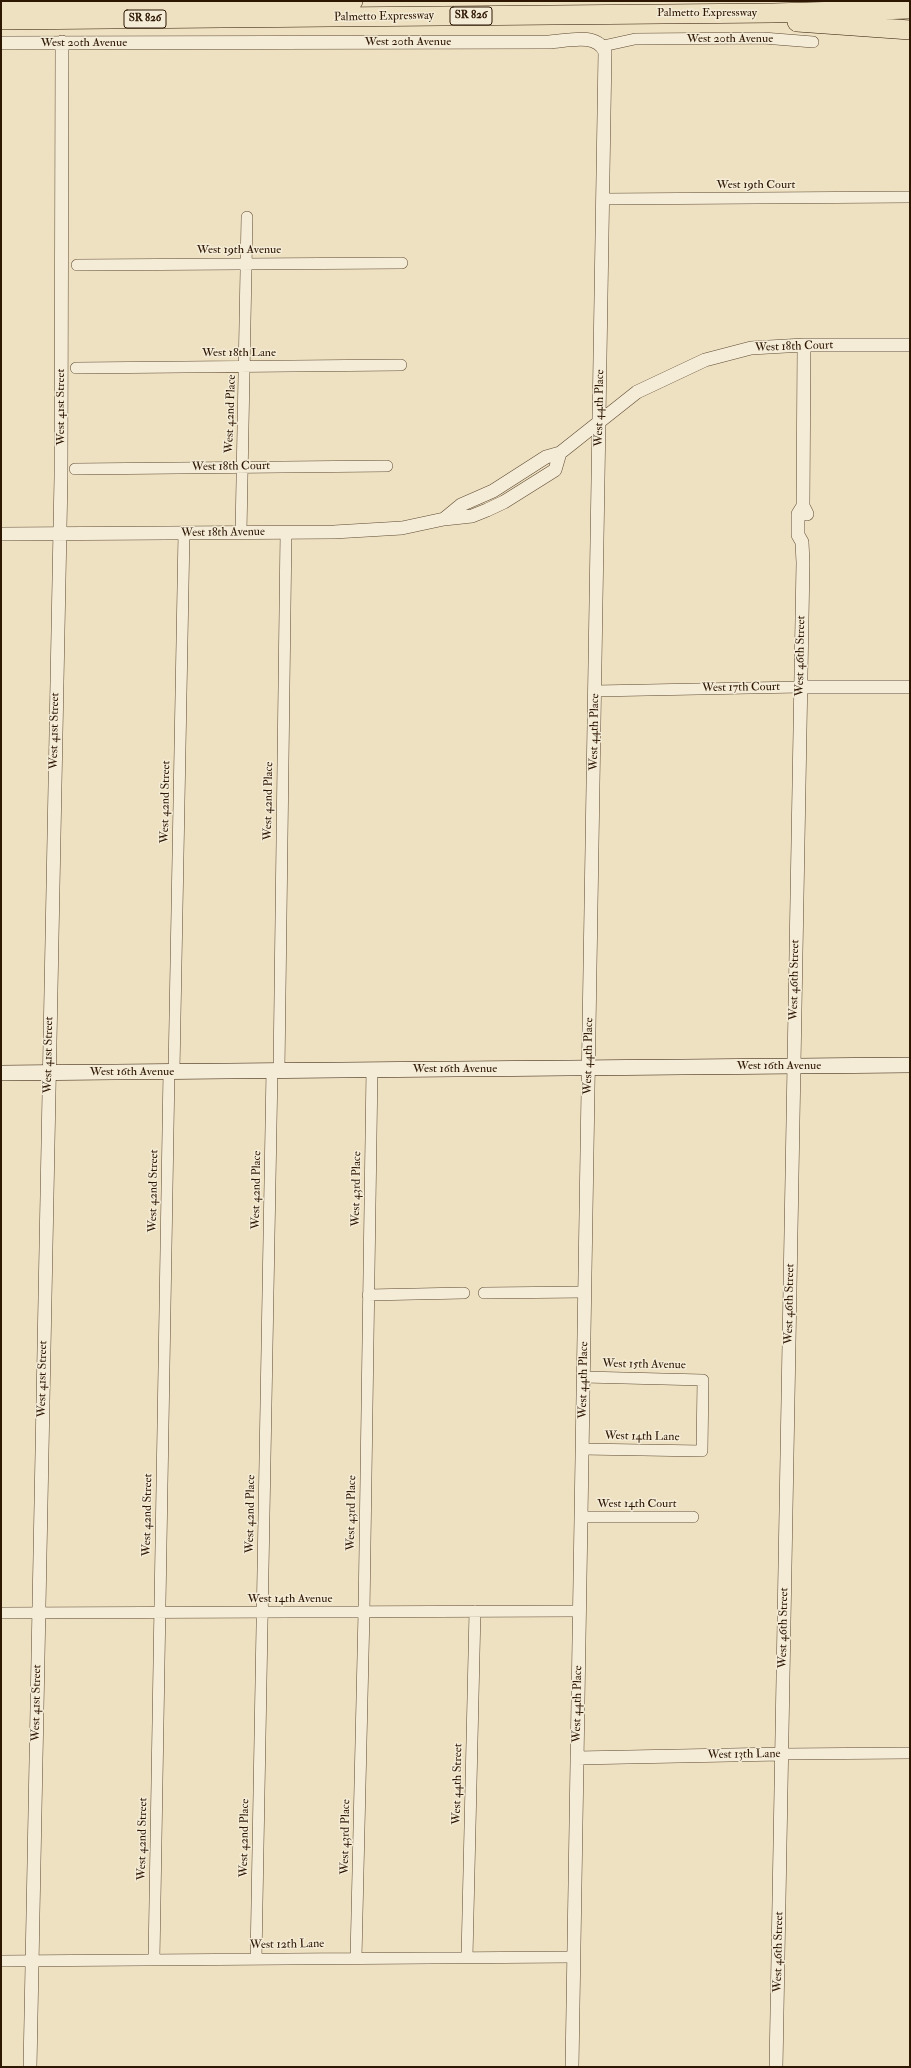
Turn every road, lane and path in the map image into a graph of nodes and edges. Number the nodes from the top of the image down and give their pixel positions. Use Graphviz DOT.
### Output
graph roads {
  1 [pos="353,1"];
  2 [pos="706,1"];
  3 [pos="1,4"];
  4 [pos="910,10"];
  5 [pos="749,12"];
  6 [pos="773,13"];
  7 [pos="1,20"];
  8 [pos="910,30"];
  9 [pos="62,42"];
  10 [pos="808,42"];
  11 [pos="1,43"];
  12 [pos="603,46"];
  13 [pos="910,197"];
  14 [pos="603,199"];
  15 [pos="247,217"];
  16 [pos="246,263"];
  17 [pos="402,263"];
  18 [pos="77,265"];
  19 [pos="804,345"];
  20 [pos="910,345"];
  21 [pos="401,365"];
  22 [pos="245,366"];
  23 [pos="76,368"];
  24 [pos="600,421"];
  25 [pos="387,466"];
  26 [pos="242,467"];
  27 [pos="74,469"];
  28 [pos="242,532"];
  29 [pos="286,532"];
  30 [pos="184,533"];
  31 [pos="1,534"];
  32 [pos="59,534"];
  33 [pos="800,687"];
  34 [pos="910,687"];
  35 [pos="596,691"];
  36 [pos="910,1065"];
  37 [pos="794,1066"];
  38 [pos="589,1068"];
  39 [pos="275,1070"];
  40 [pos="372,1070"];
  41 [pos="171,1071"];
  42 [pos="1,1072"];
  43 [pos="48,1072"];
  44 [pos="585,1292"];
  45 [pos="464,1293"];
  46 [pos="484,1293"];
  47 [pos="368,1295"];
  48 [pos="584,1377"];
  49 [pos="582,1449"];
  50 [pos="702,1451"];
  51 [pos="581,1517"];
  52 [pos="693,1517"];
  53 [pos="580,1611"];
  54 [pos="262,1612"];
  55 [pos="364,1612"];
  56 [pos="475,1612"];
  57 [pos="1,1613"];
  58 [pos="39,1613"];
  59 [pos="160,1613"];
  60 [pos="910,1753"];
  61 [pos="781,1754"];
  62 [pos="577,1758"];
  63 [pos="574,1956"];
  64 [pos="256,1958"];
  65 [pos="356,1958"];
  66 [pos="467,1958"];
  67 [pos="154,1959"];
  68 [pos="1,1962"];
  69 [pos="33,1962"];
  70 [pos="30,2067"];
  71 [pos="572,2067"];
  72 [pos="776,2067"];
  1 -- 3 [label="highway"];
  2 -- 5 [label="highway"];
  4 -- 6 [label="highway, Palmetto Expressway / SR 826"];
  5 -- 6 [label="highway, Palmetto Expressway / SR 826"];
  5 -- 7 [label="highway, Palmetto Expressway / SR 826"];
  6 -- 8 [label="highway"];
  9 -- 11 [label="street, West 20th Avenue"];
  9 -- 12 [label="street, West 20th Avenue"];
  9 -- 32 [label="street, West 41st Street"];
  10 -- 12 [label="street, West 20th Avenue"];
  12 -- 14 [label="street, West 44th Place"];
  13 -- 14 [label="street, West 19th Court"];
  14 -- 24 [label="street, West 44th Place"];
  15 -- 16 [label="street, West 42nd Place"];
  16 -- 17 [label="street, West 19th Avenue"];
  16 -- 18 [label="street, West 19th Avenue"];
  16 -- 22 [label="street, West 42nd Place"];
  19 -- 20 [label="street, West 18th Court"];
  19 -- 24 [label="street, West 18th Court"];
  19 -- 33 [label="street, West 46th Street"];
  21 -- 22 [label="street, West 18th Lane"];
  22 -- 23 [label="street, West 18th Lane"];
  22 -- 26 [label="street, West 42nd Place"];
  24 -- 29 [label="street, West 18th Avenue"];
  24 -- 35 [label="street, West 44th Place"];
  25 -- 26 [label="street, West 18th Court"];
  26 -- 27 [label="street, West 18th Court"];
  26 -- 28 [label="street"];
  28 -- 29 [label="street, West 18th Avenue"];
  28 -- 30 [label="street, West 18th Avenue"];
  29 -- 39 [label="street, West 42nd Place"];
  30 -- 32 [label="street, West 18th Avenue"];
  30 -- 41 [label="street, West 42nd Street"];
  31 -- 32 [label="street, West 18th Avenue"];
  32 -- 43 [label="street, West 41st Street"];
  33 -- 34 [label="street, West 17th Court"];
  33 -- 35 [label="street, West 17th Court"];
  33 -- 37 [label="street, West 46th Street"];
  35 -- 38 [label="street, West 44th Place"];
  36 -- 37 [label="main road, West 16th Avenue"];
  37 -- 38 [label="main road, West 16th Avenue"];
  37 -- 61 [label="street, West 46th Street"];
  38 -- 40 [label="main road, West 16th Avenue"];
  38 -- 44 [label="street, West 44th Place"];
  39 -- 40 [label="main road, West 16th Avenue"];
  39 -- 41 [label="main road, West 16th Avenue"];
  39 -- 54 [label="street, West 42nd Place"];
  40 -- 47 [label="street, West 43rd Place"];
  41 -- 43 [label="main road, West 16th Avenue"];
  41 -- 59 [label="street, West 42nd Street"];
  42 -- 43 [label="main road, West 16th Avenue"];
  43 -- 58 [label="street, West 41st Street"];
  44 -- 46 [label="street"];
  44 -- 48 [label="street, West 44th Place"];
  45 -- 47 [label="street"];
  47 -- 55 [label="street, West 43rd Place"];
  48 -- 49 [label="street, West 44th Place"];
  48 -- 50 [label="street, West 15th Avenue"];
  49 -- 50 [label="street, West 14th Lane"];
  49 -- 51 [label="street, West 44th Place"];
  51 -- 52 [label="street, West 14th Court"];
  51 -- 53 [label="street, West 44th Place"];
  53 -- 56 [label="street, West 14th Avenue"];
  53 -- 62 [label="street, West 44th Place"];
  54 -- 55 [label="street, West 14th Avenue"];
  54 -- 59 [label="street, West 14th Avenue"];
  54 -- 64 [label="street, West 42nd Place"];
  55 -- 56 [label="street, West 14th Avenue"];
  55 -- 65 [label="street, West 43rd Place"];
  56 -- 66 [label="street, West 44th Street"];
  57 -- 58 [label="street, West 14th Avenue"];
  58 -- 59 [label="street, West 14th Avenue"];
  58 -- 69 [label="street, West 41st Street"];
  59 -- 67 [label="street, West 42nd Street"];
  60 -- 61 [label="street, West 13th Lane"];
  61 -- 62 [label="street, West 13th Lane"];
  61 -- 72 [label="street, West 46th Street"];
  62 -- 63 [label="street, West 44th Place"];
  63 -- 66 [label="street, West 12th Lane"];
  63 -- 71 [label="street, West 44th Place"];
  64 -- 65 [label="street, West 12th Lane"];
  64 -- 67 [label="street, West 12th Lane"];
  65 -- 66 [label="street, West 12th Lane"];
  67 -- 69 [label="street, West 12th Lane"];
  68 -- 69 [label="street, West 12th Lane"];
  69 -- 70 [label="street, West 41st Street"];
}
